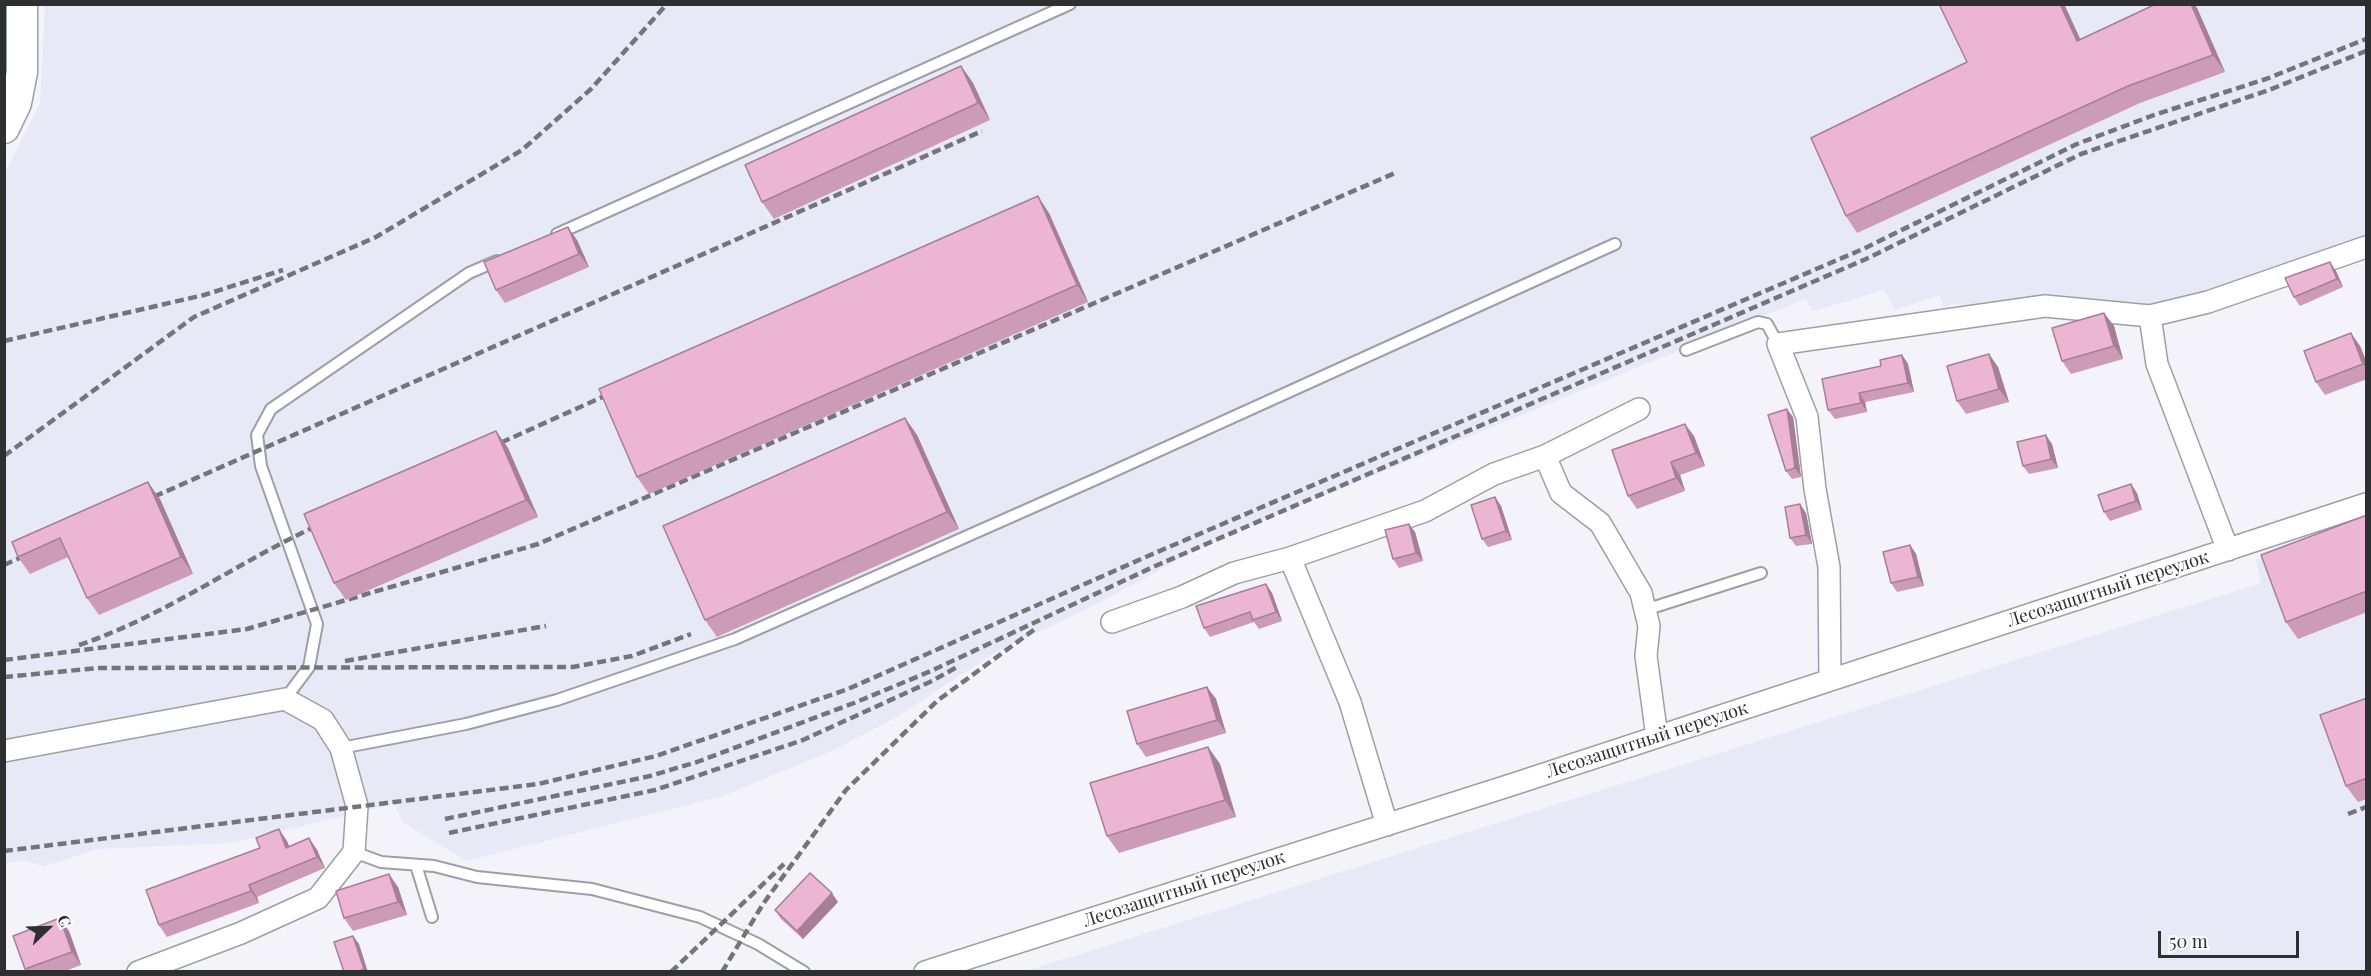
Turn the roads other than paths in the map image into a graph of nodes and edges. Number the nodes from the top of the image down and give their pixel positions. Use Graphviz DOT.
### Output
graph roads {
  1 [pos="22,4"];
  2 [pos="1070,4"];
  3 [pos="4,128"];
  4 [pos="546,239"];
  5 [pos="1615,244"];
  6 [pos="2367,247"];
  7 [pos="502,258"];
  8 [pos="2150,316"];
  9 [pos="1778,344"];
  10 [pos="1686,350"];
  11 [pos="1639,409"];
  12 [pos="1545,456"];
  13 [pos="2367,504"];
  14 [pos="2228,550"];
  15 [pos="1290,558"];
  16 [pos="1761,573"];
  17 [pos="1645,610"];
  18 [pos="1112,622"];
  19 [pos="1830,680"];
  20 [pos="285,699"];
  21 [pos="1657,737"];
  22 [pos="341,748"];
  23 [pos="4,751"];
  24 [pos="1387,825"];
  25 [pos="354,852"];
  26 [pos="416,865"];
  27 [pos="432,917"];
  28 [pos="138,972"];
  29 [pos="804,972"];
  30 [pos="925,972"];
  1 -- 3 [label="street"];
  2 -- 4 [label="lane"];
  5 -- 22 [label="lane"];
  6 -- 8 [label="street"];
  7 -- 20 [label="lane"];
  8 -- 9 [label="street"];
  8 -- 14 [label="street"];
  9 -- 10 [label="lane"];
  9 -- 19 [label="street"];
  11 -- 12 [label="street"];
  12 -- 15 [label="street"];
  12 -- 17 [label="street"];
  13 -- 14 [label="street, Лесозащитный переулок"];
  14 -- 19 [label="street, Лесозащитный переулок"];
  15 -- 18 [label="street"];
  15 -- 24 [label="street"];
  16 -- 17 [label="lane"];
  17 -- 21 [label="street"];
  19 -- 21 [label="street, Лесозащитный переулок"];
  20 -- 22 [label="street"];
  20 -- 23 [label="street"];
  21 -- 24 [label="street, Лесозащитный переулок"];
  22 -- 25 [label="street"];
  24 -- 30 [label="street, Лесозащитный переулок"];
  25 -- 26 [label="lane"];
  25 -- 28 [label="street"];
  26 -- 27 [label="lane"];
  26 -- 29 [label="lane"];
}
